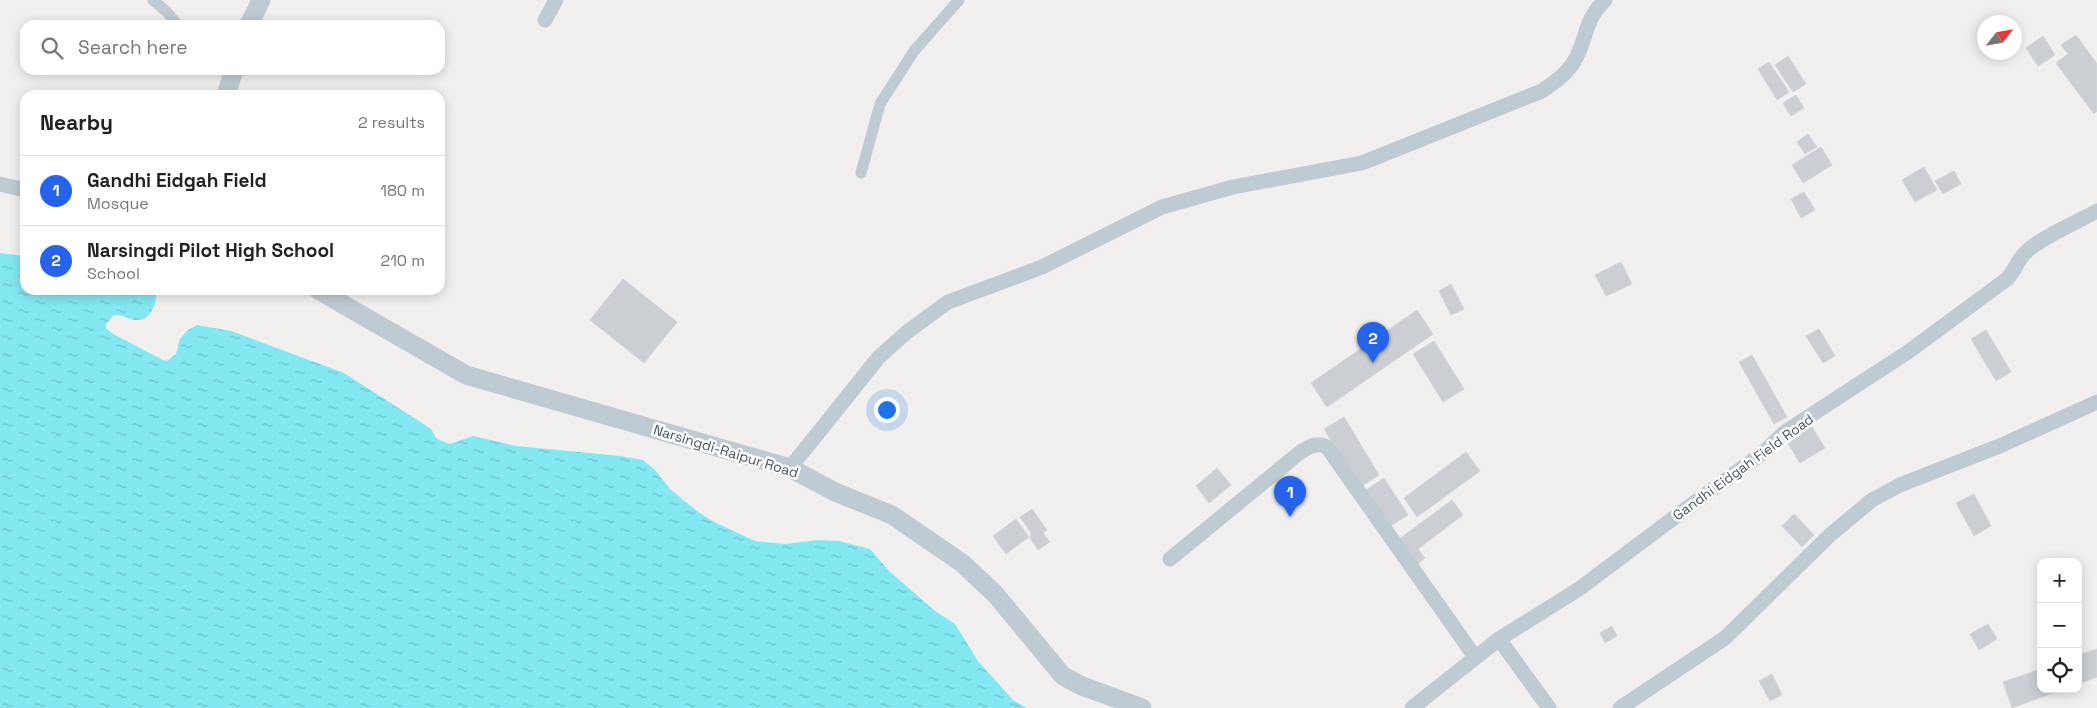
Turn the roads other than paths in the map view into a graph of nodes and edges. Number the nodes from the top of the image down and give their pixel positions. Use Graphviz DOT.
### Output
graph roads {
  1 [pos="153,0"];
  2 [pos="260,0"];
  3 [pos="556,0"];
  4 [pos="959,0"];
  5 [pos="1605,0"];
  6 [pos="174,20"];
  7 [pos="251,20"];
  8 [pos="545,20"];
  9 [pos="232,75"];
  10 [pos="227,90"];
  11 [pos="861,173"];
  12 [pos="0,184"];
  13 [pos="20,189"];
  14 [pos="2097,211"];
  15 [pos="327,295"];
  16 [pos="2097,402"];
  17 [pos="790,468"];
  18 [pos="1170,559"];
  19 [pos="1499,639"];
  20 [pos="1475,657"];
  21 [pos="1142,708"];
  22 [pos="1412,708"];
  23 [pos="1549,708"];
  24 [pos="1620,708"];
  1 -- 6 [label="street"];
  2 -- 7 [label="street"];
  3 -- 8 [label="street"];
  4 -- 11 [label="street"];
  5 -- 17 [label="street"];
  9 -- 10 [label="street"];
  12 -- 13 [label="street"];
  14 -- 19 [label="street, Gandhi Eidgah Field Road"];
  15 -- 17 [label="street, Narsingdi-Raipur Road"];
  16 -- 24 [label="street"];
  17 -- 21 [label="street, Narsingdi-Raipur Road"];
  18 -- 20 [label="street"];
  19 -- 20 [label="street, Gandhi Eidgah Field Road"];
  19 -- 23 [label="street"];
  20 -- 22 [label="street, Gandhi Eidgah Field Road"];
}
